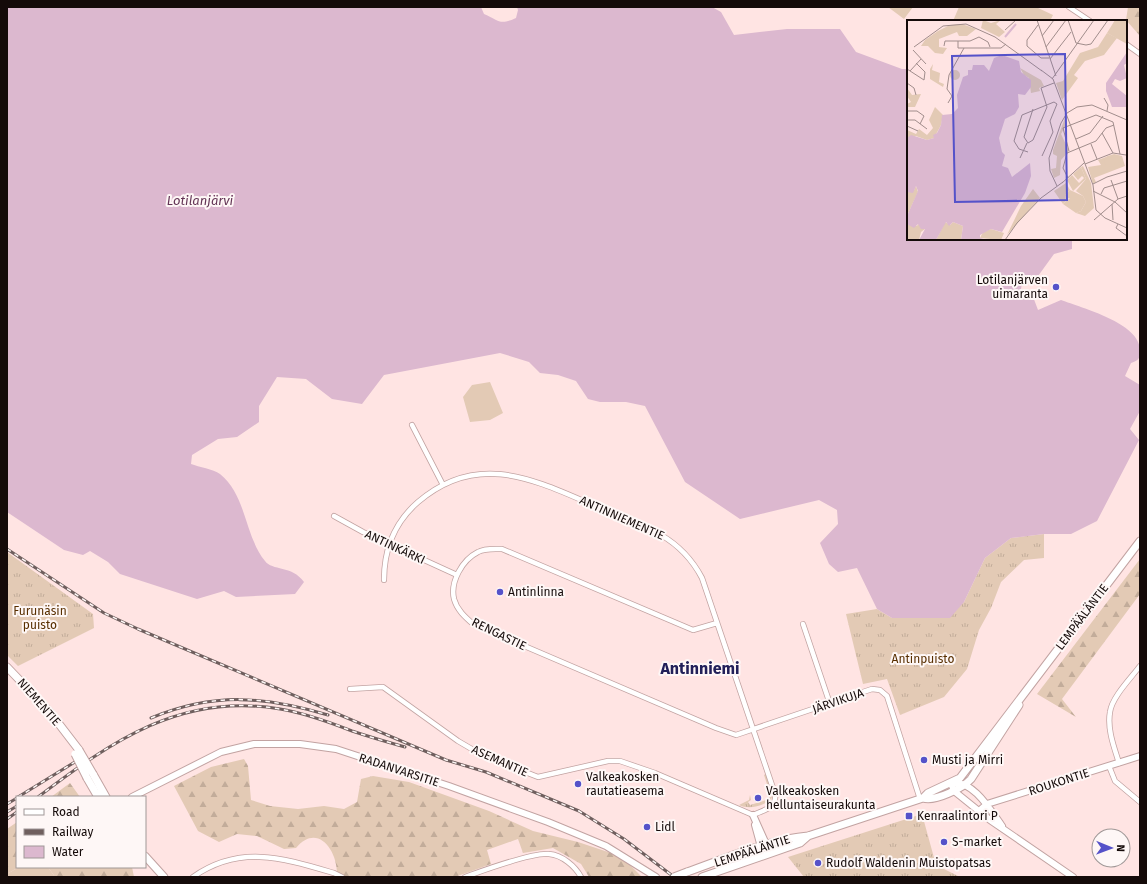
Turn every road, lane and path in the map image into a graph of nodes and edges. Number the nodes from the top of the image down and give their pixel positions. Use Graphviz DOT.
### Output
graph roads {
  1 [pos="1069,7"];
  2 [pos="1088,20"];
  3 [pos="1127,45"];
  4 [pos="1140,54"];
  5 [pos="412,425"];
  6 [pos="442,486"];
  7 [pos="334,516"];
  8 [pos="1140,541"];
  9 [pos="390,543"];
  10 [pos="457,575"];
  11 [pos="384,580"];
  12 [pos="717,623"];
  13 [pos="803,624"];
  14 [pos="1140,666"];
  15 [pos="7,667"];
  16 [pos="350,689"];
  17 [pos="1026,693"];
  18 [pos="830,704"];
  19 [pos="754,730"];
  20 [pos="1140,756"];
  21 [pos="1118,763"];
  22 [pos="1109,766"];
  23 [pos="90,776"];
  24 [pos="951,783"];
  25 [pos="966,785"];
  26 [pos="954,791"];
  27 [pos="98,796"];
  28 [pos="105,796"];
  29 [pos="135,796"];
  30 [pos="921,798"];
  31 [pos="1140,802"];
  32 [pos="987,804"];
  33 [pos="979,811"];
  34 [pos="753,815"];
  35 [pos="1002,826"];
  36 [pos="808,836"];
  37 [pos="764,846"];
  38 [pos="770,853"];
  39 [pos="146,857"];
  40 [pos="164,877"];
  41 [pos="193,877"];
  42 [pos="342,877"];
  43 [pos="465,877"];
  44 [pos="581,877"];
  45 [pos="656,877"];
  46 [pos="674,877"];
  47 [pos="702,877"];
  48 [pos="1073,877"];
  1 -- 2 [label="street"];
  3 -- 4 [label="street"];
  5 -- 6 [label="street"];
  6 -- 9 [label="street, ANTINNIEMENTIE"];
  6 -- 12 [label="street, ANTINNIEMENTIE"];
  7 -- 9 [label="street, ANTINKÄRKI"];
  8 -- 17 [label="main road, LEMPÄÄLÄNTIE"];
  9 -- 10 [label="street, ANTINKÄRKI"];
  9 -- 11 [label="street, ANTINNIEMENTIE"];
  10 -- 12 [label="street, RENGASTIE"];
  10 -- 19 [label="street, RENGASTIE"];
  12 -- 19 [label="street, ANTINNIEMENTIE"];
  13 -- 18 [label="street"];
  14 -- 21 [label="street"];
  15 -- 23 [label="main road, NIEMENTIE, bridge"];
  16 -- 34 [label="street, ASEMANTIE"];
  17 -- 24 [label="main road, LEMPÄÄLÄNTIE"];
  17 -- 25 [label="main road, LEMPÄÄLÄNTIE"];
  18 -- 19 [label="street, JÄRVIKUJA"];
  18 -- 30 [label="street, JÄRVIKUJA"];
  19 -- 34 [label="street, ANTINNIEMENTIE"];
  20 -- 21 [label="street, ROUKONTIE"];
  21 -- 22 [label="street, ROUKONTIE"];
  22 -- 31 [label="street"];
  22 -- 32 [label="street, ROUKONTIE"];
  23 -- 27 [label="main road, NIEMENTIE"];
  23 -- 28 [label="main road, NIEMENTIE"];
  24 -- 25 [label="street"];
  24 -- 26 [label="street"];
  24 -- 30 [label="main road, LEMPÄÄLÄNTIE"];
  25 -- 26 [label="main road, LEMPÄÄLÄNTIE"];
  25 -- 32 [label="street"];
  26 -- 30 [label="main road, LEMPÄÄLÄNTIE"];
  26 -- 33 [label="street"];
  29 -- 45 [label="street, RADANVARSITIE"];
  30 -- 36 [label="main road, LEMPÄÄLÄNTIE"];
  32 -- 33 [label="street, ROUKONTIE"];
  32 -- 35 [label="street"];
  33 -- 35 [label="street"];
  34 -- 37 [label="street"];
  35 -- 48 [label="street"];
  36 -- 37 [label="main road, LEMPÄÄLÄNTIE"];
  36 -- 38 [label="main road, LEMPÄÄLÄNTIE"];
  37 -- 38 [label="street"];
  37 -- 46 [label="main road, LEMPÄÄLÄNTIE, bridge"];
  38 -- 47 [label="main road, LEMPÄÄLÄNTIE"];
  39 -- 40 [label="main road"];
  41 -- 42 [label="street"];
  43 -- 44 [label="street"];
}
